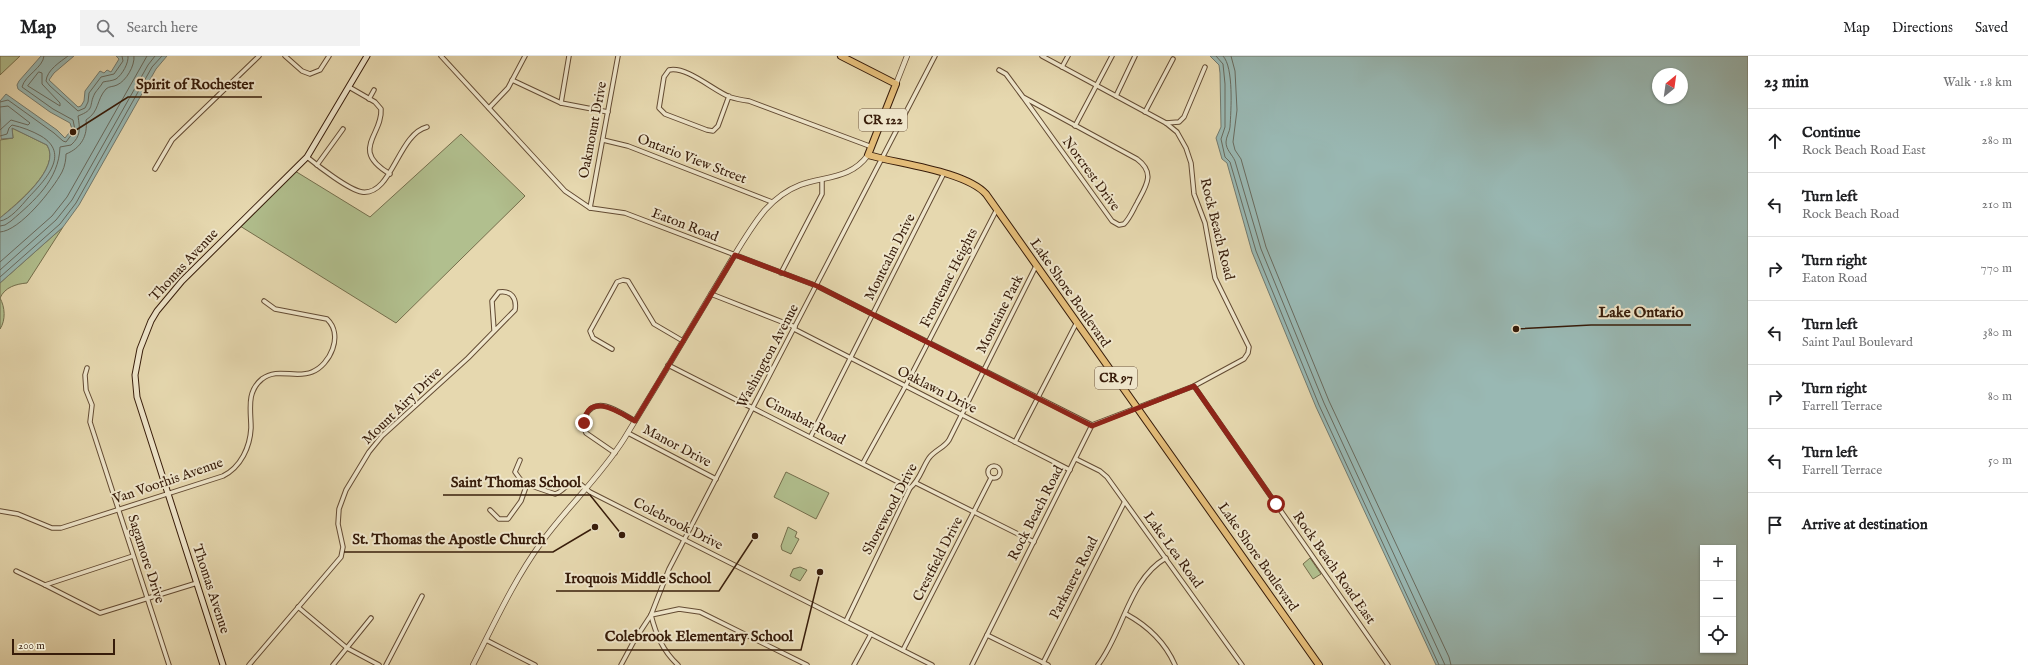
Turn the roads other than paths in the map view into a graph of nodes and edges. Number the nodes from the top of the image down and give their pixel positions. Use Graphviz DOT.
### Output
graph roads {
  1 [pos="259,56"];
  2 [pos="285,56"];
  3 [pos="329,56"];
  4 [pos="368,56"];
  5 [pos="441,56"];
  6 [pos="525,56"];
  7 [pos="569,56"];
  8 [pos="618,56"];
  9 [pos="841,56"];
  10 [pos="907,56"];
  11 [pos="935,56"];
  12 [pos="1042,56"];
  13 [pos="1068,56"];
  14 [pos="1112,56"];
  15 [pos="1136,56"];
  16 [pos="1173,59"];
  17 [pos="1062,67"];
  18 [pos="1205,67"];
  19 [pos="999,70"];
  20 [pos="512,80"];
  21 [pos="896,84"];
  22 [pos="1096,86"];
  23 [pos="349,87"];
  24 [pos="374,90"];
  25 [pos="729,96"];
  26 [pos="1116,96"];
  27 [pos="1023,97"];
  28 [pos="369,99"];
  29 [pos="561,103"];
  30 [pos="489,108"];
  31 [pos="608,112"];
  32 [pos="1145,112"];
  33 [pos="1166,123"];
  34 [pos="1075,126"];
  35 [pos="427,127"];
  36 [pos="343,129"];
  37 [pos="603,140"];
  38 [pos="872,148"];
  39 [pos="868,155"];
  40 [pos="307,157"];
  41 [pos="882,159"];
  42 [pos="317,165"];
  43 [pos="156,169"];
  44 [pos="944,173"];
  45 [pos="390,174"];
  46 [pos="822,180"];
  47 [pos="772,202"];
  48 [pos="590,208"];
  49 [pos="996,209"];
  50 [pos="735,255"];
  51 [pos="1036,266"];
  52 [pos="781,273"];
  53 [pos="817,286"];
  54 [pos="711,294"];
  55 [pos="264,301"];
  56 [pos="873,315"];
  57 [pos="1077,322"];
  58 [pos="795,328"];
  59 [pos="494,330"];
  60 [pos="683,341"];
  61 [pos="928,342"];
  62 [pos="612,349"];
  63 [pos="851,358"];
  64 [pos="668,365"];
  65 [pos="87,368"];
  66 [pos="983,370"];
  67 [pos="905,386"];
  68 [pos="1194,386"];
  69 [pos="1038,398"];
  70 [pos="753,407"];
  71 [pos="1138,408"];
  72 [pos="961,415"];
  73 [pos="635,421"];
  74 [pos="1092,426"];
  75 [pos="628,433"];
  76 [pos="811,436"];
  77 [pos="1015,442"];
  78 [pos="615,453"];
  79 [pos="1076,459"];
  80 [pos="520,460"];
  81 [pos="863,464"];
  82 [pos="1070,470"];
  83 [pos="991,478"];
  84 [pos="716,479"];
  85 [pos="916,483"];
  86 [pos="527,484"];
  87 [pos="910,488"];
  88 [pos="586,489"];
  89 [pos="168,494"];
  90 [pos="1124,504"];
  91 [pos="118,510"];
  92 [pos="490,510"];
  93 [pos="0,511"];
  94 [pos="974,512"];
  95 [pos="684,539"];
  96 [pos="1034,542"];
  97 [pos="133,556"];
  98 [pos="1166,558"];
  99 [pos="16,571"];
  100 [pos="197,583"];
  101 [pos="45,586"];
  102 [pos="422,596"];
  103 [pos="147,599"];
  104 [pos="298,607"];
  105 [pos="1126,614"];
  106 [pos="652,615"];
  107 [pos="371,618"];
  108 [pos="846,620"];
  109 [pos="871,634"];
  110 [pos="987,635"];
  111 [pos="486,640"];
  112 [pos="347,648"];
  113 [pos="903,650"];
  114 [pos="1043,663"];
  115 [pos="169,665"];
  116 [pos="223,665"];
  117 [pos="249,665"];
  118 [pos="333,665"];
  119 [pos="379,665"];
  120 [pos="386,665"];
  121 [pos="473,665"];
  122 [pos="535,665"];
  123 [pos="621,665"];
  124 [pos="678,665"];
  125 [pos="807,665"];
  126 [pos="854,665"];
  127 [pos="932,665"];
  128 [pos="972,665"];
  129 [pos="1048,665"];
  130 [pos="1098,665"];
  131 [pos="1175,665"];
  132 [pos="1242,665"];
  133 [pos="1319,665"];
  134 [pos="1388,665"];
  1 -- 43 [label="street"];
  2 -- 3 [label="street"];
  4 -- 23 [label="main road, Thomas Avenue"];
  5 -- 30 [label="street, Eaton Road"];
  6 -- 20 [label="street"];
  7 -- 29 [label="street"];
  8 -- 31 [label="street, Oakmount Drive"];
  9 -- 21 [label="main road"];
  10 -- 21 [label="street, CR 122"];
  11 -- 41 [label="street, Washington Avenue"];
  12 -- 17 [label="street, Rock Beach Road"];
  13 -- 17 [label="street"];
  14 -- 22 [label="street"];
  15 -- 26 [label="street"];
  16 -- 32 [label="street"];
  17 -- 22 [label="street, Rock Beach Road"];
  18 -- 33 [label="street"];
  19 -- 27 [label="street, Norcrest Drive"];
  20 -- 29 [label="street"];
  20 -- 30 [label="street"];
  21 -- 38 [label="main road, CR 122"];
  22 -- 26 [label="street, Rock Beach Road"];
  22 -- 34 [label="street"];
  23 -- 28 [label="street"];
  23 -- 40 [label="main road, Thomas Avenue"];
  24 -- 28 [label="street"];
  25 -- 25 [label="street"];
  25 -- 38 [label="street"];
  26 -- 32 [label="street, Rock Beach Road"];
  27 -- 34 [label="street, Norcrest Drive"];
  27 -- 34 [label="street, Norcrest Drive"];
  28 -- 45 [label="street"];
  29 -- 31 [label="street"];
  30 -- 48 [label="street, Eaton Road"];
  31 -- 37 [label="street, Oakmount Drive"];
  32 -- 33 [label="street, Rock Beach Road"];
  33 -- 68 [label="street, Rock Beach Road"];
  35 -- 45 [label="street"];
  36 -- 42 [label="street"];
  37 -- 47 [label="street, Ontario View Street"];
  37 -- 48 [label="street, Oakmount Drive"];
  38 -- 39 [label="main road, CR 122"];
  39 -- 41 [label="main road, Lake Shore Boulevard / CR 97"];
  39 -- 46 [label="street, CR 122"];
  40 -- 42 [label="street"];
  40 -- 89 [label="main road, Thomas Avenue"];
  41 -- 44 [label="main road, Lake Shore Boulevard / CR 97"];
  41 -- 53 [label="street, Washington Avenue"];
  42 -- 45 [label="street"];
  44 -- 49 [label="main road, Lake Shore Boulevard / CR 97"];
  44 -- 56 [label="street, Montcalm Drive"];
  46 -- 47 [label="street, CR 122"];
  46 -- 52 [label="street"];
  47 -- 50 [label="street, CR 122"];
  48 -- 50 [label="street, Eaton Road"];
  49 -- 51 [label="main road, Lake Shore Boulevard / CR 97"];
  49 -- 61 [label="street, Frontenac Heights"];
  50 -- 52 [label="street, Eaton Road"];
  50 -- 54 [label="street, CR 122"];
  51 -- 57 [label="main road, Lake Shore Boulevard / CR 97"];
  51 -- 66 [label="street, Montaine Park"];
  52 -- 53 [label="street, Eaton Road"];
  53 -- 56 [label="street, Eaton Road"];
  53 -- 58 [label="street, Washington Avenue"];
  54 -- 58 [label="street, Oaklawn Drive"];
  54 -- 60 [label="street, CR 122"];
  55 -- 89 [label="street, Van Voorhis Avenue"];
  56 -- 61 [label="street, Eaton Road"];
  56 -- 63 [label="street, Montcalm Drive"];
  57 -- 69 [label="street"];
  57 -- 71 [label="main road, Lake Shore Boulevard / CR 97"];
  58 -- 63 [label="street, Oaklawn Drive"];
  58 -- 70 [label="street, Washington Avenue"];
  59 -- 59 [label="street, Mount Airy Drive"];
  59 -- 104 [label="street, Mount Airy Drive"];
  60 -- 62 [label="street"];
  60 -- 64 [label="street, CR 122"];
  61 -- 66 [label="street, Eaton Road"];
  61 -- 67 [label="street, Frontenac Heights"];
  63 -- 67 [label="street, Oaklawn Drive"];
  63 -- 76 [label="street, Montcalm Drive"];
  64 -- 70 [label="street, Cinnabar Road"];
  64 -- 73 [label="street, CR 122"];
  65 -- 91 [label="street, Sagamore Drive"];
  66 -- 69 [label="street, Eaton Road"];
  66 -- 72 [label="street, Montaine Park"];
  67 -- 72 [label="street, Oaklawn Drive"];
  67 -- 81 [label="street, Frontenac Heights"];
  68 -- 71 [label="street, Rock Beach Road"];
  68 -- 134 [label="street, Rock Beach Road East"];
  69 -- 74 [label="street, Eaton Road"];
  69 -- 77 [label="street"];
  70 -- 76 [label="street, Cinnabar Road"];
  70 -- 84 [label="street, Washington Avenue"];
  71 -- 74 [label="street, Rock Beach Road"];
  71 -- 133 [label="main road, Lake Shore Boulevard / CR 97"];
  72 -- 77 [label="street, Oaklawn Drive"];
  72 -- 85 [label="street, Shorewood Drive"];
  73 -- 75 [label="street, CR 122"];
  73 -- 78 [label="street"];
  74 -- 79 [label="street, Rock Beach Road"];
  75 -- 78 [label="street, CR 122"];
  75 -- 84 [label="street, Manor Drive"];
  76 -- 81 [label="street, Cinnabar Road"];
  77 -- 82 [label="street, Oaklawn Drive"];
  78 -- 88 [label="street, CR 122"];
  79 -- 82 [label="street, Rock Beach Road"];
  79 -- 90 [label="street, Lake Lea Road"];
  80 -- 86 [label="street"];
  81 -- 87 [label="street, Cinnabar Road"];
  82 -- 96 [label="street, Rock Beach Road"];
  83 -- 94 [label="street, Crestfield Drive"];
  84 -- 95 [label="street, Washington Avenue"];
  85 -- 87 [label="street, Shorewood Drive"];
  85 -- 94 [label="street"];
  86 -- 88 [label="street, Colebrook Drive"];
  86 -- 92 [label="street"];
  87 -- 108 [label="street, Shorewood Drive"];
  88 -- 95 [label="street, Colebrook Drive"];
  88 -- 111 [label="street, CR 122"];
  89 -- 91 [label="street, Van Voorhis Avenue"];
  89 -- 100 [label="main road, Thomas Avenue"];
  90 -- 98 [label="street, Lake Lea Road"];
  90 -- 114 [label="street, Parkmere Road"];
  91 -- 93 [label="street, Van Voorhis Avenue"];
  91 -- 97 [label="street, Sagamore Drive"];
  94 -- 96 [label="street"];
  94 -- 113 [label="street, Crestfield Drive"];
  95 -- 106 [label="street, Washington Avenue"];
  95 -- 108 [label="street, Colebrook Drive"];
  96 -- 110 [label="street, Rock Beach Road"];
  97 -- 101 [label="street"];
  97 -- 103 [label="street, Sagamore Drive"];
  98 -- 105 [label="street"];
  98 -- 132 [label="street, Lake Lea Road"];
  99 -- 101 [label="street"];
  100 -- 103 [label="street"];
  100 -- 116 [label="main road, Thomas Avenue"];
  101 -- 103 [label="street"];
  102 -- 120 [label="street"];
  103 -- 115 [label="street, Sagamore Drive"];
  104 -- 112 [label="street"];
  104 -- 117 [label="street, Mount Airy Drive"];
  105 -- 130 [label="street"];
  105 -- 131 [label="street"];
  106 -- 123 [label="street, Washington Avenue"];
  106 -- 124 [label="street"];
  106 -- 125 [label="street"];
  107 -- 112 [label="street"];
  108 -- 109 [label="street, Colebrook Drive"];
  109 -- 113 [label="street, Colebrook Drive"];
  109 -- 126 [label="street"];
  110 -- 114 [label="street"];
  110 -- 128 [label="street, Rock Beach Road"];
  111 -- 121 [label="street, CR 122"];
  111 -- 122 [label="street"];
  112 -- 118 [label="street"];
  112 -- 119 [label="street"];
  113 -- 127 [label="street, Colebrook Drive"];
  114 -- 129 [label="street"];
}
